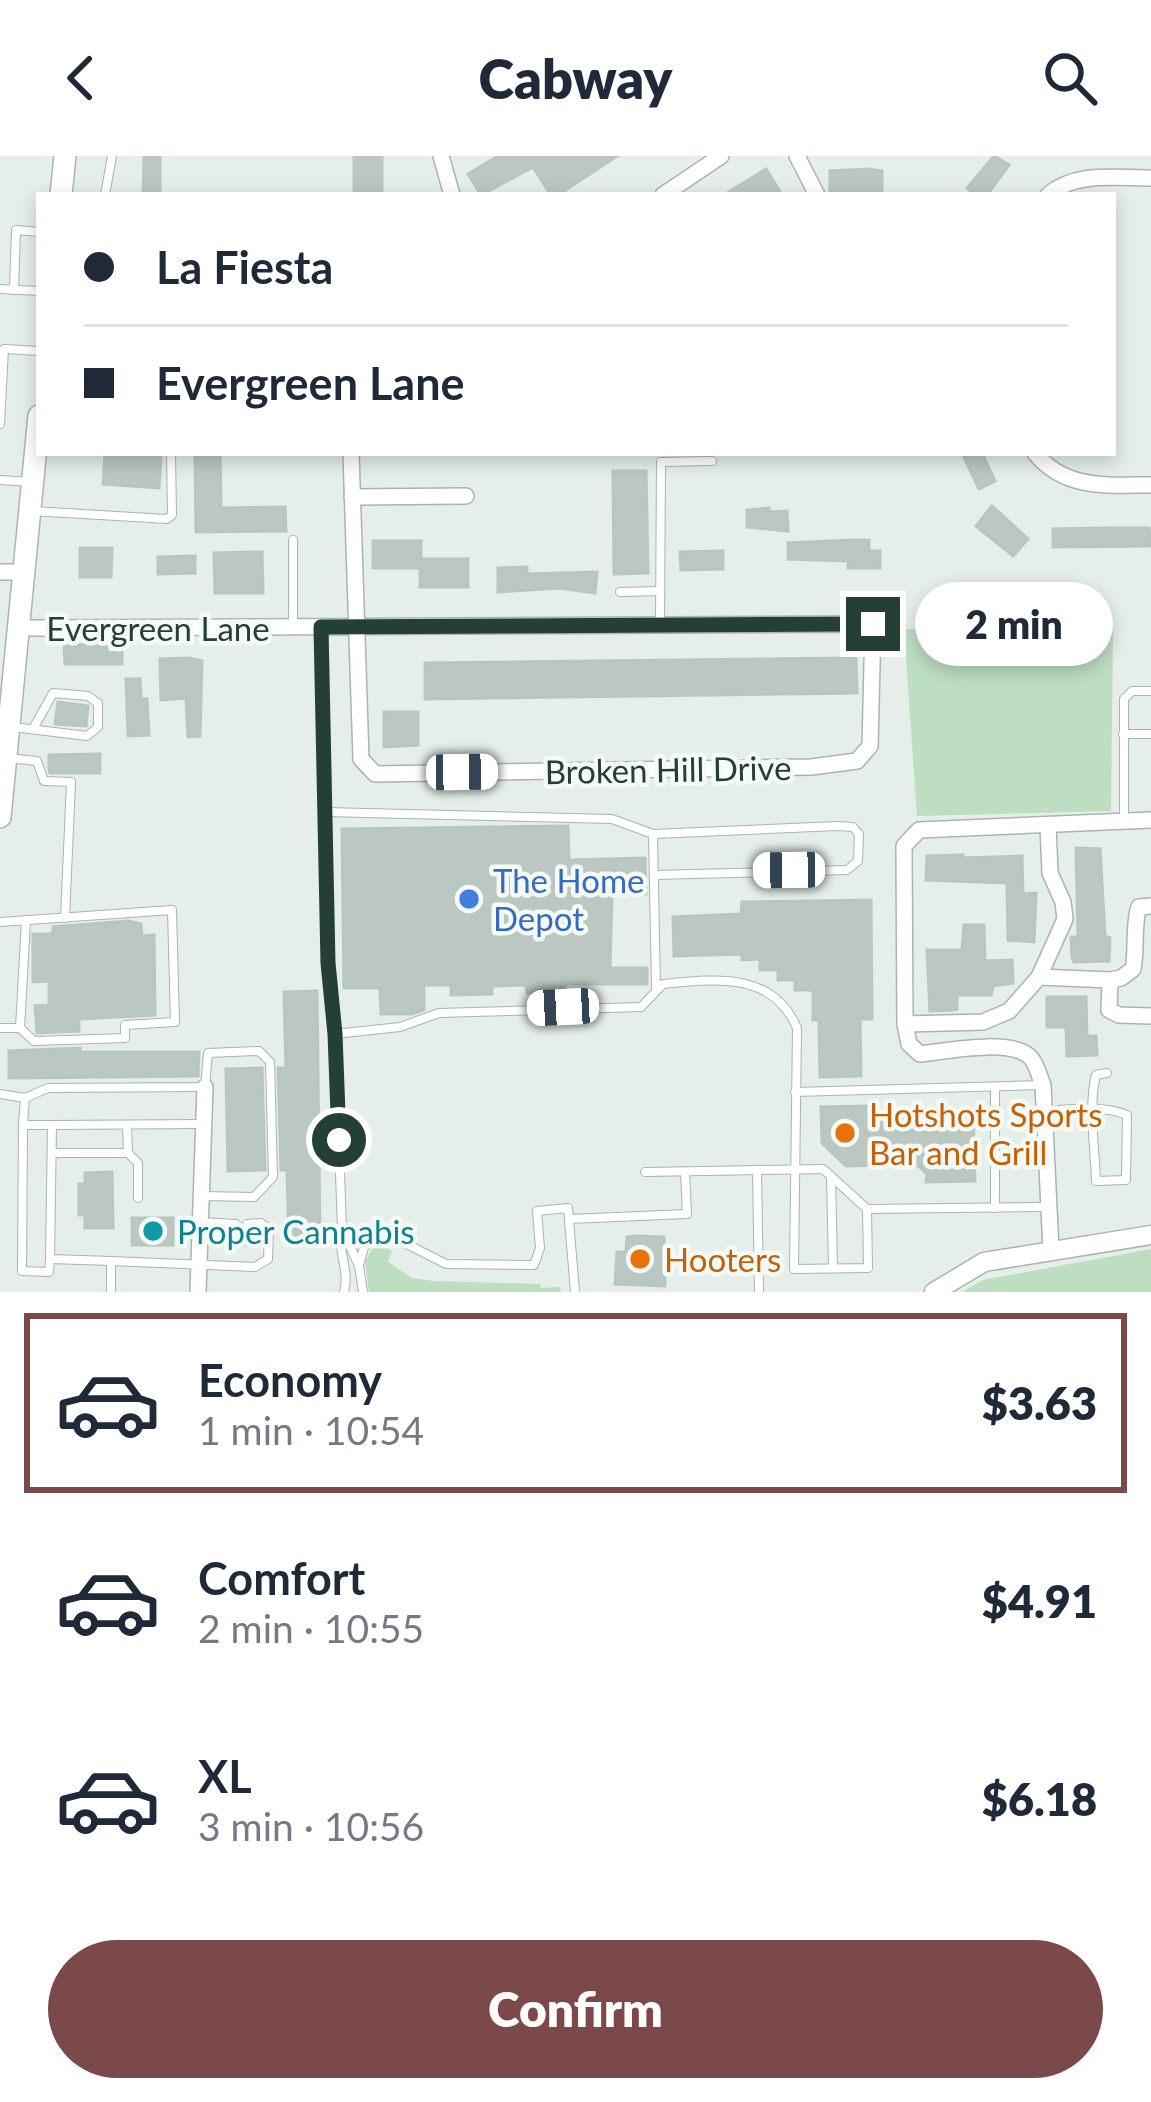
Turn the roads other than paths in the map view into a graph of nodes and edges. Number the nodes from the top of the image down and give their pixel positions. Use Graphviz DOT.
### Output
graph roads {
  1 [pos="65,156"];
  2 [pos="112,156"];
  3 [pos="442,156"];
  4 [pos="722,156"];
  5 [pos="797,156"];
  6 [pos="1151,178"];
  7 [pos="61,192"];
  8 [pos="106,192"];
  9 [pos="451,192"];
  10 [pos="668,192"];
  11 [pos="815,192"];
  12 [pos="1052,192"];
  13 [pos="36,232"];
  14 [pos="0,289"];
  15 [pos="14,290"];
  16 [pos="36,291"];
  17 [pos="2,349"];
  18 [pos="36,351"];
  19 [pos="0,424"];
  20 [pos="36,456"];
  21 [pos="171,456"];
  22 [pos="351,456"];
  23 [pos="1037,456"];
  24 [pos="712,460"];
  25 [pos="0,480"];
  26 [pos="33,482"];
  27 [pos="1151,485"];
  28 [pos="466,496"];
  29 [pos="352,497"];
  30 [pos="30,511"];
  31 [pos="292,540"];
  32 [pos="0,572"];
  33 [pos="24,572"];
  34 [pos="620,592"];
  35 [pos="660,592"];
  36 [pos="873,624"];
  37 [pos="660,626"];
  38 [pos="293,627"];
  39 [pos="321,627"];
  40 [pos="354,627"];
  41 [pos="12,641"];
  42 [pos="1151,691"];
  43 [pos="4,726"];
  44 [pos="33,729"];
  45 [pos="1123,734"];
  46 [pos="1151,734"];
  47 [pos="6,758"];
  48 [pos="325,812"];
  49 [pos="0,818"];
  50 [pos="1151,820"];
  51 [pos="1124,821"];
  52 [pos="1048,826"];
  53 [pos="653,834"];
  54 [pos="654,875"];
  55 [pos="1151,906"];
  56 [pos="65,918"];
  57 [pos="26,920"];
  58 [pos="0,922"];
  59 [pos="1145,932"];
  60 [pos="1039,977"];
  61 [pos="1110,980"];
  62 [pos="656,989"];
  63 [pos="1151,1016"];
  64 [pos="905,1024"];
  65 [pos="0,1028"];
  66 [pos="20,1028"];
  67 [pos="335,1034"];
  68 [pos="1107,1073"];
  69 [pos="1042,1085"];
  70 [pos="205,1087"];
  71 [pos="995,1088"];
  72 [pos="795,1092"];
  73 [pos="0,1094"];
  74 [pos="25,1098"];
  75 [pos="1094,1108"];
  76 [pos="1045,1111"];
  77 [pos="203,1124"];
  78 [pos="23,1125"];
  79 [pos="52,1125"];
  80 [pos="128,1125"];
  81 [pos="128,1153"];
  82 [pos="50,1154"];
  83 [pos="757,1170"];
  84 [pos="795,1170"];
  85 [pos="645,1172"];
  86 [pos="685,1172"];
  87 [pos="831,1176"];
  88 [pos="202,1196"];
  89 [pos="138,1198"];
  90 [pos="1048,1207"];
  91 [pos="995,1208"];
  92 [pos="867,1209"];
  93 [pos="569,1219"];
  94 [pos="201,1222"];
  95 [pos="342,1229"];
  96 [pos="383,1232"];
  97 [pos="1151,1235"];
  98 [pos="1051,1250"];
  99 [pos="49,1254"];
  100 [pos="112,1261"];
  101 [pos="359,1266"];
  102 [pos="200,1267"];
  103 [pos="832,1268"];
  104 [pos="951,1284"];
  105 [pos="111,1292"];
  106 [pos="198,1292"];
  107 [pos="344,1292"];
  108 [pos="363,1292"];
  109 [pos="575,1292"];
  110 [pos="759,1292"];
  111 [pos="934,1292"];
  1 -- 7 [label="main road"];
  2 -- 8 [label="lane"];
  3 -- 9 [label="street"];
  4 -- 10 [label="street"];
  5 -- 11 [label="street"];
  6 -- 12 [label="street"];
  13 -- 15 [label="lane"];
  14 -- 15 [label="lane"];
  15 -- 16 [label="lane"];
  17 -- 18 [label="lane"];
  17 -- 19 [label="lane"];
  20 -- 26 [label="main road"];
  21 -- 30 [label="lane"];
  22 -- 29 [label="street, Broken Hill Drive"];
  23 -- 27 [label="street"];
  24 -- 35 [label="lane"];
  25 -- 26 [label="lane"];
  26 -- 30 [label="main road"];
  28 -- 29 [label="street"];
  29 -- 40 [label="street, Broken Hill Drive"];
  30 -- 33 [label="main road"];
  31 -- 38 [label="lane"];
  32 -- 33 [label="street"];
  33 -- 41 [label="main road"];
  34 -- 35 [label="lane"];
  35 -- 37 [label="lane"];
  36 -- 37 [label="street, Evergreen Lane"];
  36 -- 40 [label="street, Broken Hill Drive"];
  37 -- 40 [label="street, Evergreen Lane"];
  38 -- 39 [label="street, Evergreen Lane"];
  38 -- 41 [label="street, Evergreen Lane"];
  39 -- 40 [label="street, Evergreen Lane"];
  39 -- 48 [label="lane"];
  41 -- 43 [label="main road"];
  42 -- 45 [label="lane"];
  43 -- 44 [label="lane"];
  43 -- 47 [label="main road"];
  44 -- 44 [label="lane"];
  45 -- 46 [label="lane"];
  45 -- 51 [label="lane"];
  47 -- 49 [label="main road"];
  47 -- 56 [label="lane"];
  48 -- 53 [label="lane"];
  48 -- 67 [label="lane"];
  50 -- 51 [label="street"];
  51 -- 52 [label="street"];
  52 -- 60 [label="street"];
  52 -- 64 [label="street"];
  53 -- 54 [label="lane"];
  53 -- 54 [label="lane"];
  54 -- 62 [label="lane"];
  55 -- 59 [label="street"];
  56 -- 57 [label="lane"];
  56 -- 66 [label="lane"];
  57 -- 58 [label="lane"];
  57 -- 66 [label="lane"];
  59 -- 61 [label="street"];
  60 -- 61 [label="street"];
  60 -- 64 [label="street"];
  61 -- 63 [label="street"];
  62 -- 67 [label="lane"];
  62 -- 72 [label="lane"];
  64 -- 69 [label="street"];
  65 -- 66 [label="lane"];
  67 -- 95 [label="lane"];
  68 -- 75 [label="lane"];
  69 -- 71 [label="lane"];
  69 -- 76 [label="street"];
  70 -- 74 [label="lane"];
  70 -- 77 [label="street"];
  70 -- 88 [label="lane"];
  71 -- 72 [label="lane"];
  71 -- 91 [label="lane"];
  72 -- 84 [label="lane"];
  73 -- 74 [label="lane"];
  74 -- 78 [label="lane"];
  75 -- 75 [label="lane"];
  75 -- 76 [label="lane"];
  76 -- 90 [label="street"];
  77 -- 80 [label="lane"];
  77 -- 88 [label="street"];
  78 -- 79 [label="lane"];
  78 -- 99 [label="lane"];
  79 -- 80 [label="lane"];
  79 -- 82 [label="lane"];
  80 -- 81 [label="lane"];
  81 -- 82 [label="lane"];
  81 -- 89 [label="lane"];
  82 -- 99 [label="lane"];
  83 -- 84 [label="lane"];
  83 -- 86 [label="lane"];
  83 -- 110 [label="lane"];
  84 -- 87 [label="lane"];
  84 -- 103 [label="lane"];
  85 -- 86 [label="lane"];
  86 -- 93 [label="lane"];
  87 -- 92 [label="lane"];
  87 -- 103 [label="lane"];
  88 -- 94 [label="street"];
  90 -- 91 [label="lane"];
  90 -- 98 [label="street"];
  91 -- 92 [label="lane"];
  92 -- 103 [label="lane"];
  93 -- 96 [label="lane"];
  93 -- 109 [label="lane"];
  94 -- 102 [label="street"];
  94 -- 102 [label="lane"];
  95 -- 96 [label="lane"];
  95 -- 101 [label="lane"];
  95 -- 107 [label="lane"];
  96 -- 101 [label="lane"];
  97 -- 98 [label="street"];
  98 -- 104 [label="street"];
  99 -- 100 [label="lane"];
  100 -- 102 [label="lane"];
  100 -- 105 [label="lane"];
  101 -- 108 [label="lane"];
  102 -- 106 [label="street"];
  104 -- 111 [label="street"];
}
